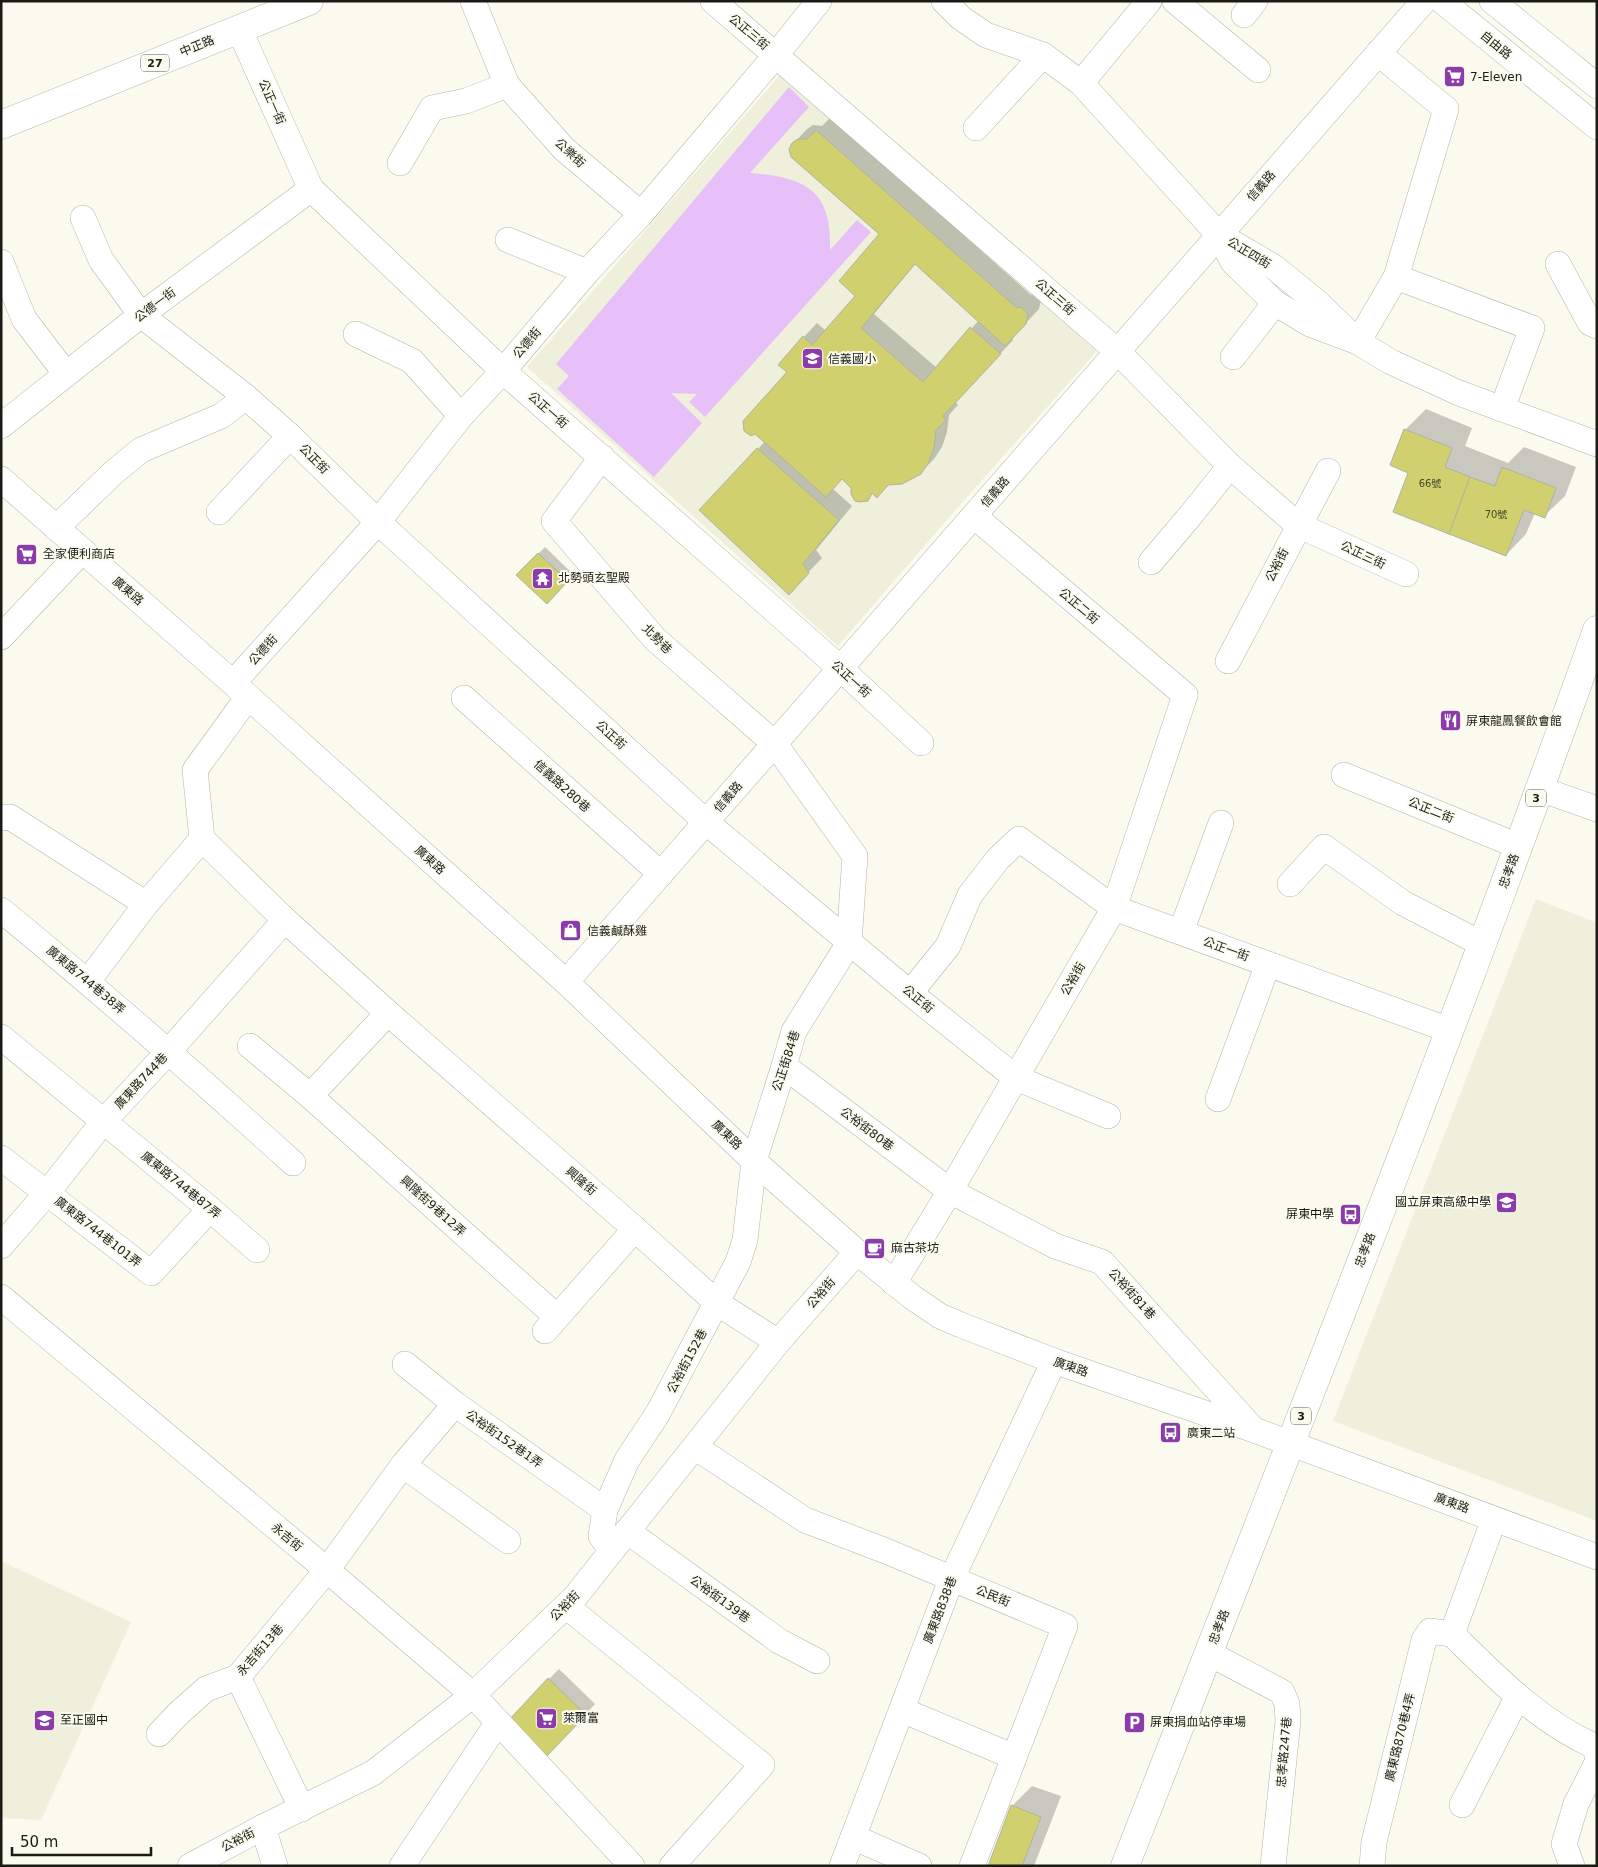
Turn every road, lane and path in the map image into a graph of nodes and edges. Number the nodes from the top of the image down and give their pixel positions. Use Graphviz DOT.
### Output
graph roads {
  1 [pos="473,1"];
  2 [pos="713,1"];
  3 [pos="819,1"];
  4 [pos="944,1"];
  5 [pos="1149,1"];
  6 [pos="1175,1"];
  7 [pos="1424,1"];
  8 [pos="1442,1"];
  9 [pos="1492,1"];
  10 [pos="298,3"];
  11 [pos="239,29"];
  12 [pos="1378,53"];
  13 [pos="776,55"];
  14 [pos="1043,55"];
  15 [pos="1258,70"];
  16 [pos="1081,83"];
  17 [pos="507,86"];
  18 [pos="1597,86"];
  19 [pos="1,125"];
  20 [pos="1597,127"];
  21 [pos="976,128"];
  22 [pos="400,162"];
  23 [pos="311,189"];
  24 [pos="641,214"];
  25 [pos="82,218"];
  26 [pos="1219,235"];
  27 [pos="508,240"];
  28 [pos="1,262"];
  29 [pos="1558,264"];
  30 [pos="587,272"];
  31 [pos="1396,277"];
  32 [pos="1275,303"];
  33 [pos="141,315"];
  34 [pos="1597,326"];
  35 [pos="356,334"];
  36 [pos="1358,342"];
  37 [pos="1117,351"];
  38 [pos="1233,357"];
  39 [pos="503,371"];
  40 [pos="66,374"];
  41 [pos="246,397"];
  42 [pos="1502,409"];
  43 [pos="460,416"];
  44 [pos="1,426"];
  45 [pos="290,436"];
  46 [pos="1597,444"];
  47 [pos="602,457"];
  48 [pos="1230,466"];
  49 [pos="1328,471"];
  50 [pos="1,479"];
  51 [pos="219,512"];
  52 [pos="974,516"];
  53 [pos="378,522"];
  54 [pos="1298,525"];
  55 [pos="56,528"];
  56 [pos="82,551"];
  57 [pos="1150,562"];
  58 [pos="1406,574"];
  59 [pos="1597,630"];
  60 [pos="1,638"];
  61 [pos="1228,661"];
  62 [pos="1591,662"];
  63 [pos="840,668"];
  64 [pos="240,690"];
  65 [pos="1185,695"];
  66 [pos="464,698"];
  67 [pos="921,743"];
  68 [pos="775,744"];
  69 [pos="1344,775"];
  70 [pos="1540,789"];
  71 [pos="1597,809"];
  72 [pos="1,818"];
  73 [pos="706,822"];
  74 [pos="1220,823"];
  75 [pos="202,839"];
  76 [pos="1518,846"];
  77 [pos="661,874"];
  78 [pos="1290,884"];
  79 [pos="146,904"];
  80 [pos="1114,908"];
  81 [pos="1,910"];
  82 [pos="285,920"];
  83 [pos="1181,932"];
  84 [pos="850,943"];
  85 [pos="1482,944"];
  86 [pos="1268,964"];
  87 [pos="88,981"];
  88 [pos="566,982"];
  89 [pos="910,994"];
  90 [pos="388,1013"];
  91 [pos="1449,1030"];
  92 [pos="1,1037"];
  93 [pos="250,1046"];
  94 [pos="169,1051"];
  95 [pos="784,1066"];
  96 [pos="1016,1078"];
  97 [pos="310,1096"];
  98 [pos="1218,1099"];
  99 [pos="1108,1116"];
  100 [pos="102,1122"];
  101 [pos="1,1158"];
  102 [pos="754,1161"];
  103 [pos="293,1163"];
  104 [pos="950,1191"];
  105 [pos="47,1193"];
  106 [pos="210,1209"];
  107 [pos="635,1228"];
  108 [pos="1,1246"];
  109 [pos="257,1250"];
  110 [pos="857,1252"];
  111 [pos="894,1283"];
  112 [pos="1,1297"];
  113 [pos="717,1303"];
  114 [pos="778,1342"];
  115 [pos="1054,1361"];
  116 [pos="405,1364"];
  117 [pos="455,1404"];
  118 [pos="1254,1430"];
  119 [pos="1291,1443"];
  120 [pos="695,1447"];
  121 [pos="403,1465"];
  122 [pos="605,1510"];
  123 [pos="1494,1519"];
  124 [pos="508,1541"];
  125 [pos="619,1541"];
  126 [pos="1597,1557"];
  127 [pos="327,1570"];
  128 [pos="951,1580"];
  129 [pos="566,1606"];
  130 [pos="1452,1634"];
  131 [pos="1208,1653"];
  132 [pos="817,1661"];
  133 [pos="238,1677"];
  134 [pos="473,1696"];
  135 [pos="1518,1696"];
  136 [pos="902,1710"];
  137 [pos="498,1722"];
  138 [pos="159,1734"];
  139 [pos="1597,1754"];
  140 [pos="1014,1757"];
  141 [pos="1597,1763"];
  142 [pos="1462,1805"];
  143 [pos="302,1809"];
  144 [pos="263,1826"];
  145 [pos="853,1837"];
  146 [pos="408,1862"];
  147 [pos="190,1866"];
  148 [pos="275,1866"];
  149 [pos="632,1866"];
  150 [pos="672,1866"];
  151 [pos="842,1866"];
  152 [pos="919,1866"];
  153 [pos="972,1866"];
  154 [pos="1125,1866"];
  155 [pos="1273,1866"];
  156 [pos="1372,1866"];
  157 [pos="1572,1866"];
  1 -- 17 [label="street, 公樂街"];
  2 -- 13 [label="street, 公正三街"];
  3 -- 13 [label="street, 公德街"];
  4 -- 14 [label="street, 公正四街"];
  5 -- 16 [label="street"];
  6 -- 15 [label="street"];
  7 -- 12 [label="street, 信義路"];
  8 -- 20 [label="street, 自由路"];
  9 -- 18 [label="street"];
  10 -- 11 [label="main road, 中正路 / 27"];
  11 -- 19 [label="main road, 中正路 / 27"];
  11 -- 23 [label="street, 公正一街"];
  12 -- 26 [label="street, 信義路"];
  12 -- 31 [label="street"];
  13 -- 24 [label="street, 公德街"];
  13 -- 37 [label="street, 公正三街"];
  14 -- 16 [label="street, 公正四街"];
  14 -- 21 [label="street"];
  16 -- 26 [label="street, 公正四街"];
  17 -- 22 [label="street"];
  17 -- 24 [label="street, 公樂街"];
  23 -- 33 [label="street, 公德一街"];
  23 -- 39 [label="street, 公正一街"];
  24 -- 30 [label="street, 公德街"];
  25 -- 33 [label="street, 公正街"];
  26 -- 32 [label="street"];
  26 -- 36 [label="street, 公正四街"];
  26 -- 37 [label="street, 信義路"];
  27 -- 30 [label="street"];
  28 -- 40 [label="street"];
  29 -- 34 [label="street"];
  30 -- 39 [label="street, 公德街"];
  31 -- 36 [label="street"];
  31 -- 42 [label="street"];
  32 -- 36 [label="street"];
  32 -- 38 [label="street"];
  33 -- 40 [label="street, 公德一街"];
  33 -- 41 [label="street, 公正街"];
  35 -- 43 [label="street"];
  36 -- 42 [label="street, 公正四街"];
  37 -- 48 [label="street, 公正三街"];
  37 -- 52 [label="street, 信義路"];
  39 -- 43 [label="street, 公德街"];
  39 -- 47 [label="street, 公正一街"];
  40 -- 44 [label="street, 公德一街"];
  41 -- 45 [label="street, 公正街"];
  41 -- 55 [label="street"];
  42 -- 46 [label="street, 公正四街"];
  43 -- 53 [label="street, 公德街"];
  45 -- 51 [label="street"];
  45 -- 53 [label="street, 公正街"];
  47 -- 63 [label="street, 公正一街"];
  47 -- 68 [label="street, 北勢巷"];
  48 -- 54 [label="street, 公正三街"];
  48 -- 57 [label="street"];
  49 -- 54 [label="street, 公裕街"];
  50 -- 55 [label="street, 廣東路"];
  52 -- 63 [label="street, 信義路"];
  52 -- 65 [label="street, 公正二街"];
  53 -- 64 [label="street, 公德街"];
  53 -- 73 [label="street, 公正街"];
  54 -- 58 [label="street, 公正三街"];
  54 -- 61 [label="street, 公裕街"];
  55 -- 56 [label="street, 廣東路"];
  56 -- 60 [label="street"];
  56 -- 64 [label="street, 廣東路"];
  59 -- 62 [label="main road, 忠孝路 / 3"];
  62 -- 70 [label="main road, 忠孝路 / 3"];
  63 -- 67 [label="street, 公正一街"];
  63 -- 68 [label="street, 信義路"];
  64 -- 75 [label="street"];
  64 -- 88 [label="street, 廣東路"];
  65 -- 80 [label="street, 公裕街"];
  66 -- 77 [label="street, 信義路280巷"];
  68 -- 73 [label="street, 信義路"];
  68 -- 84 [label="street, 北勢巷"];
  69 -- 76 [label="street, 公正二街"];
  70 -- 71 [label="street"];
  70 -- 76 [label="main road, 忠孝路 / 3"];
  72 -- 79 [label="street"];
  73 -- 77 [label="street, 信義路"];
  73 -- 84 [label="street, 公正街"];
  74 -- 83 [label="street"];
  75 -- 79 [label="street"];
  75 -- 82 [label="street"];
  76 -- 85 [label="main road, 忠孝路 / 3"];
  77 -- 88 [label="street, 信義路"];
  78 -- 85 [label="street"];
  79 -- 87 [label="street"];
  80 -- 83 [label="street, 公正一街"];
  80 -- 89 [label="street, 公正一街"];
  80 -- 96 [label="street, 公裕街"];
  81 -- 87 [label="street, 廣東路744巷38弄"];
  82 -- 90 [label="street"];
  82 -- 94 [label="street, 廣東路744巷"];
  83 -- 86 [label="street, 公正一街"];
  84 -- 89 [label="street, 公正街"];
  84 -- 95 [label="street, 公正街84巷"];
  85 -- 91 [label="main road, 忠孝路 / 3"];
  86 -- 91 [label="street, 公正一街"];
  86 -- 98 [label="street"];
  87 -- 94 [label="street, 廣東路744巷38弄"];
  88 -- 102 [label="street, 廣東路"];
  89 -- 96 [label="street, 公正街"];
  90 -- 97 [label="street"];
  90 -- 107 [label="street, 興隆街"];
  91 -- 119 [label="main road, 忠孝路 / 3"];
  92 -- 100 [label="street, 廣東路744巷87弄"];
  93 -- 97 [label="street, 興隆街9巷12弄"];
  94 -- 100 [label="street, 廣東路744巷"];
  94 -- 103 [label="street, 廣東路744巷38弄"];
  95 -- 102 [label="street, 公正街84巷"];
  95 -- 104 [label="street, 公裕街80巷"];
  96 -- 99 [label="street, 公正街"];
  96 -- 104 [label="street, 公裕街"];
  97 -- 107 [label="street, 興隆街9巷12弄"];
  100 -- 105 [label="street, 廣東路744巷"];
  100 -- 106 [label="street, 廣東路744巷87弄"];
  101 -- 105 [label="street"];
  102 -- 110 [label="street, 廣東路"];
  102 -- 113 [label="street, 公裕街152巷"];
  104 -- 111 [label="street, 公裕街"];
  104 -- 118 [label="street, 公裕街81巷"];
  105 -- 106 [label="street, 廣東路744巷101弄"];
  105 -- 108 [label="street, 廣東路744巷"];
  106 -- 109 [label="street, 廣東路744巷87弄"];
  107 -- 113 [label="street, 興隆街"];
  110 -- 111 [label="street, 廣東路"];
  110 -- 114 [label="street, 公裕街"];
  111 -- 115 [label="street, 廣東路"];
  112 -- 127 [label="street, 永吉街"];
  113 -- 114 [label="street, 興隆街"];
  113 -- 122 [label="street, 公裕街152巷"];
  114 -- 120 [label="street, 公裕街"];
  115 -- 118 [label="street, 廣東路"];
  115 -- 128 [label="street, 廣東路838巷"];
  116 -- 117 [label="street, 公裕街152巷1弄"];
  117 -- 121 [label="street, 永吉街13巷"];
  117 -- 122 [label="street, 公裕街152巷1弄"];
  118 -- 119 [label="street, 廣東路"];
  119 -- 123 [label="street, 廣東路"];
  119 -- 131 [label="main road, 忠孝路 / 3"];
  120 -- 125 [label="street, 公裕街"];
  120 -- 128 [label="street, 公民街"];
  121 -- 124 [label="street"];
  121 -- 127 [label="street, 永吉街13巷"];
  122 -- 125 [label="street, 公裕街152巷"];
  123 -- 126 [label="street, 廣東路"];
  123 -- 130 [label="street"];
  125 -- 129 [label="street, 公裕街"];
  125 -- 132 [label="street, 公裕街139巷"];
  127 -- 133 [label="street, 永吉街13巷"];
  127 -- 134 [label="street, 永吉街"];
  128 -- 136 [label="street, 廣東路838巷"];
  128 -- 140 [label="street, 公民街"];
  129 -- 134 [label="street, 公裕街"];
  129 -- 150 [label="street"];
  130 -- 135 [label="street"];
  130 -- 156 [label="street, 廣東路870巷4弄"];
  131 -- 154 [label="main road, 忠孝路 / 3"];
  131 -- 155 [label="street, 忠孝路247巷"];
  133 -- 138 [label="street, 永吉街13巷"];
  133 -- 143 [label="street"];
  134 -- 137 [label="street, 永吉街"];
  134 -- 143 [label="street, 公裕街"];
  135 -- 139 [label="street"];
  135 -- 142 [label="street"];
  136 -- 140 [label="street"];
  136 -- 145 [label="street, 廣東路838巷"];
  137 -- 146 [label="street"];
  137 -- 149 [label="street, 永吉街"];
  140 -- 153 [label="street, 公民街"];
  141 -- 157 [label="street"];
  143 -- 144 [label="street, 公裕街"];
  144 -- 147 [label="street, 公裕街"];
  144 -- 148 [label="street"];
  145 -- 151 [label="street, 廣東路838巷"];
  145 -- 152 [label="street"];
}
